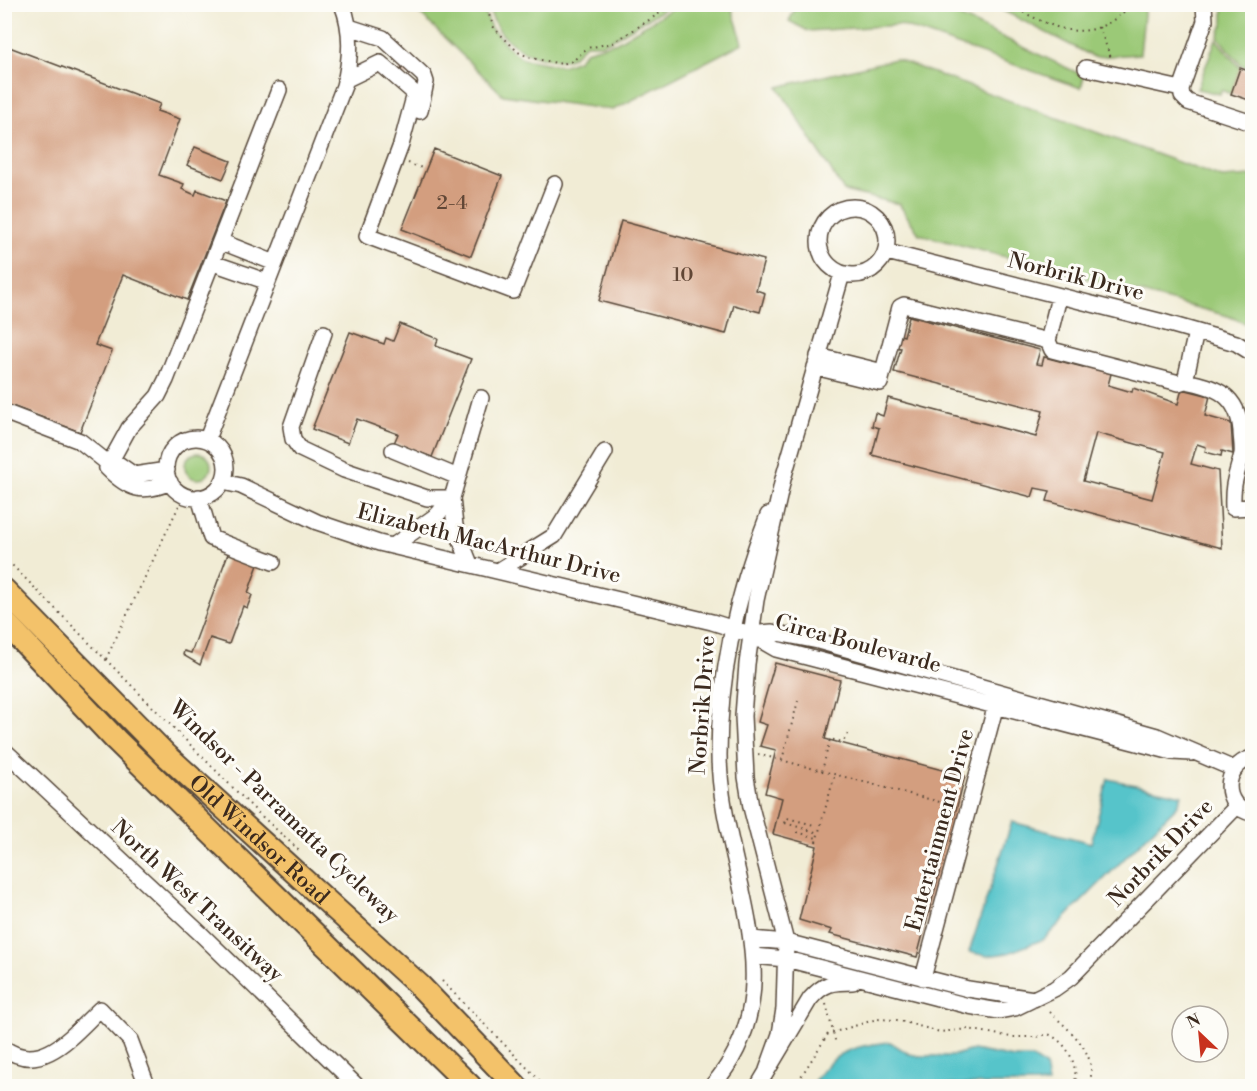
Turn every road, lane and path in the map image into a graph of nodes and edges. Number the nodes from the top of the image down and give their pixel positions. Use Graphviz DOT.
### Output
graph roads {
  1 [pos="342,4"];
  2 [pos="485,4"];
  3 [pos="674,4"];
  4 [pos="1007,4"];
  5 [pos="1132,4"];
  6 [pos="1204,4"];
  7 [pos="349,27"];
  8 [pos="1099,27"];
  9 [pos="1086,68"];
  10 [pos="1113,74"];
  11 [pos="345,80"];
  12 [pos="1181,89"];
  13 [pos="279,90"];
  14 [pos="1252,123"];
  15 [pos="401,145"];
  16 [pos="415,166"];
  17 [pos="425,169"];
  18 [pos="555,184"];
  19 [pos="222,242"];
  20 [pos="887,252"];
  21 [pos="213,263"];
  22 [pos="275,263"];
  23 [pos="842,274"];
  24 [pos="268,282"];
  25 [pos="1059,297"];
  26 [pos="1196,332"];
  27 [pos="324,333"];
  28 [pos="1048,341"];
  29 [pos="1252,352"];
  30 [pos="816,361"];
  31 [pos="1185,381"];
  32 [pos="481,398"];
  33 [pos="4,412"];
  34 [pos="207,439"];
  35 [pos="393,450"];
  36 [pos="605,452"];
  37 [pos="109,464"];
  38 [pos="168,476"];
  39 [pos="458,477"];
  40 [pos="783,479"];
  41 [pos="223,482"];
  42 [pos="192,496"];
  43 [pos="452,498"];
  44 [pos="1252,507"];
  45 [pos="437,520"];
  46 [pos="455,526"];
  47 [pos="398,547"];
  48 [pos="4,557"];
  49 [pos="273,562"];
  50 [pos="470,564"];
  51 [pos="498,571"];
  52 [pos="4,582"];
  53 [pos="4,590"];
  54 [pos="4,621"];
  55 [pos="36,621"];
  56 [pos="4,626"];
  57 [pos="731,627"];
  58 [pos="750,634"];
  59 [pos="28,647"];
  60 [pos="106,659"];
  61 [pos="998,699"];
  62 [pos="798,701"];
  63 [pos="848,734"];
  64 [pos="4,750"];
  65 [pos="757,754"];
  66 [pos="1252,758"];
  67 [pos="782,760"];
  68 [pos="1234,769"];
  69 [pos="822,771"];
  70 [pos="835,774"];
  71 [pos="1237,806"];
  72 [pos="969,811"];
  73 [pos="1252,813"];
  74 [pos="814,825"];
  75 [pos="797,832"];
  76 [pos="819,832"];
  77 [pos="817,838"];
  78 [pos="816,842"];
  79 [pos="306,857"];
  80 [pos="752,939"];
  81 [pos="786,942"];
  82 [pos="754,956"];
  83 [pos="786,958"];
  84 [pos="923,978"];
  85 [pos="427,980"];
  86 [pos="874,981"];
  87 [pos="1034,999"];
  88 [pos="824,1001"];
  89 [pos="1050,1012"];
  90 [pos="832,1032"];
  91 [pos="836,1044"];
  92 [pos="4,1048"];
  93 [pos="768,1070"];
  94 [pos="146,1080"];
  95 [pos="357,1086"];
  96 [pos="470,1086"];
  97 [pos="516,1086"];
  98 [pos="527,1086"];
  99 [pos="545,1086"];
  100 [pos="712,1086"];
  101 [pos="758,1086"];
  102 [pos="795,1086"];
  103 [pos="1075,1086"];
  104 [pos="1089,1086"];
  1 -- 7 [label="street"];
  2 -- 3 [label="path"];
  4 -- 8 [label="path"];
  5 -- 8 [label="path"];
  6 -- 12 [label="street"];
  7 -- 11 [label="street"];
  7 -- 15 [label="street"];
  8 -- 10 [label="path"];
  9 -- 10 [label="street"];
  10 -- 12 [label="street"];
  11 -- 15 [label="street"];
  11 -- 22 [label="street"];
  12 -- 14 [label="street"];
  13 -- 19 [label="street"];
  15 -- 18 [label="street"];
  16 -- 17 [label="path"];
  19 -- 21 [label="street"];
  19 -- 22 [label="street"];
  20 -- 23 [label="street"];
  20 -- 23 [label="street"];
  20 -- 25 [label="street, Norbrik Drive"];
  21 -- 24 [label="street"];
  21 -- 37 [label="street"];
  22 -- 24 [label="street"];
  23 -- 30 [label="street, Norbrik Drive"];
  24 -- 34 [label="street"];
  25 -- 26 [label="street, Norbrik Drive"];
  25 -- 28 [label="street"];
  26 -- 29 [label="street, Norbrik Drive"];
  26 -- 31 [label="street"];
  27 -- 43 [label="street"];
  28 -- 30 [label="street"];
  28 -- 31 [label="street"];
  30 -- 40 [label="street, Norbrik Drive"];
  31 -- 44 [label="street"];
  32 -- 39 [label="street"];
  33 -- 37 [label="street"];
  34 -- 38 [label="street"];
  34 -- 41 [label="street"];
  35 -- 39 [label="street"];
  36 -- 51 [label="street"];
  37 -- 38 [label="street"];
  38 -- 42 [label="street"];
  39 -- 43 [label="street"];
  40 -- 57 [label="street, Norbrik Drive"];
  40 -- 58 [label="street, Norbrik Drive"];
  41 -- 42 [label="street"];
  41 -- 47 [label="street, Elizabeth MacArthur Drive"];
  42 -- 49 [label="street"];
  42 -- 60 [label="path"];
  43 -- 45 [label="street"];
  43 -- 46 [label="street"];
  45 -- 46 [label="street"];
  45 -- 47 [label="street"];
  46 -- 50 [label="street"];
  47 -- 50 [label="street, Elizabeth MacArthur Drive"];
  48 -- 60 [label="path, Windsor - Parramatta Cycleway"];
  50 -- 51 [label="street, Elizabeth MacArthur Drive"];
  51 -- 57 [label="street, Elizabeth MacArthur Drive"];
  52 -- 55 [label="highway"];
  53 -- 55 [label="highway, Old Windsor Road"];
  54 -- 59 [label="highway, Old Windsor Road"];
  55 -- 85 [label="highway, Old Windsor Road"];
  56 -- 59 [label="highway"];
  57 -- 58 [label="street, Elizabeth MacArthur Drive"];
  57 -- 80 [label="street, Norbrik Drive"];
  58 -- 61 [label="street, Circa Boulevarde"];
  58 -- 81 [label="street, Norbrik Drive"];
  59 -- 96 [label="highway, Old Windsor Road"];
  60 -- 79 [label="path, Windsor - Parramatta Cycleway"];
  61 -- 68 [label="street, Circa Boulevarde"];
  61 -- 72 [label="street, Entertainment Drive"];
  62 -- 67 [label="path"];
  63 -- 69 [label="path"];
  64 -- 95 [label="street, North West Transitway"];
  65 -- 67 [label="path"];
  66 -- 68 [label="street"];
  67 -- 69 [label="path"];
  68 -- 71 [label="street"];
  69 -- 70 [label="path"];
  70 -- 72 [label="path"];
  70 -- 76 [label="path"];
  71 -- 73 [label="street"];
  71 -- 87 [label="street, Norbrik Drive"];
  72 -- 84 [label="street, Entertainment Drive"];
  74 -- 76 [label="path"];
  75 -- 77 [label="path"];
  76 -- 77 [label="path"];
  77 -- 78 [label="path"];
  80 -- 81 [label="street"];
  80 -- 82 [label="street, Norbrik Drive"];
  81 -- 83 [label="street, Norbrik Drive"];
  81 -- 84 [label="street"];
  82 -- 83 [label="street, Norbrik Drive"];
  82 -- 100 [label="street, Norbrik Drive"];
  83 -- 86 [label="street, Norbrik Drive"];
  83 -- 93 [label="street, Norbrik Drive"];
  84 -- 87 [label="street"];
  85 -- 97 [label="highway, Old Windsor Road"];
  85 -- 98 [label="street"];
  85 -- 99 [label="path"];
  86 -- 87 [label="street, Norbrik Drive"];
  86 -- 93 [label="street, Norbrik Drive"];
  88 -- 90 [label="path"];
  89 -- 104 [label="path"];
  90 -- 91 [label="path"];
  90 -- 102 [label="path"];
  90 -- 103 [label="path"];
  92 -- 94 [label="street"];
  93 -- 101 [label="street, Norbrik Drive"];
}
